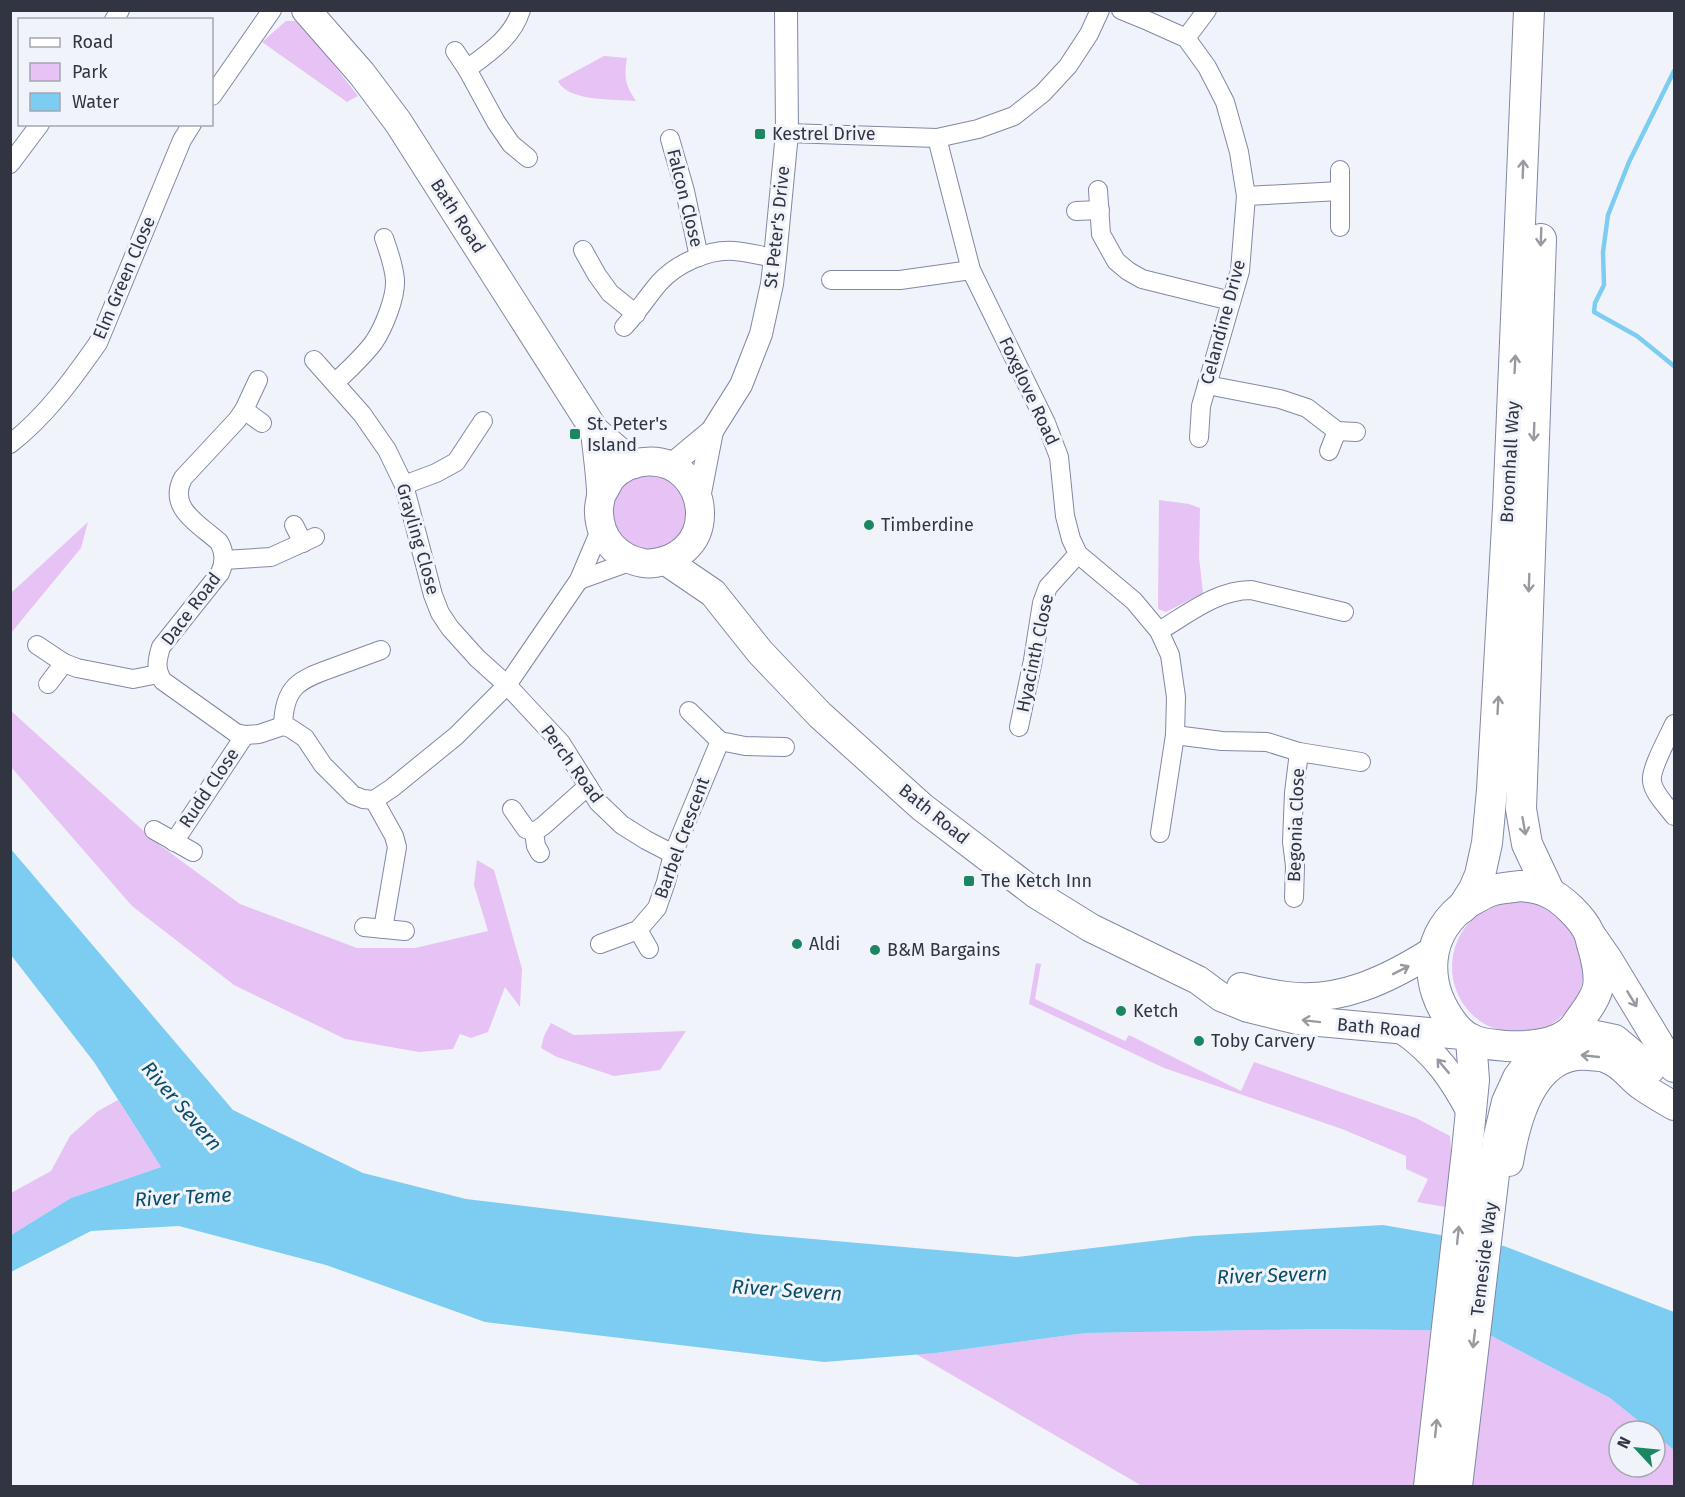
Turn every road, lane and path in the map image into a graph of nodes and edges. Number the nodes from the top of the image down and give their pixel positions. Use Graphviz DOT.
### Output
graph roads {
  1 [pos="272,10"];
  2 [pos="306,10"];
  3 [pos="521,10"];
  4 [pos="786,10"];
  5 [pos="1100,10"];
  6 [pos="1121,10"];
  7 [pos="1207,10"];
  8 [pos="1529,10"];
  9 [pos="1549,10"];
  10 [pos="1186,38"];
  11 [pos="455,51"];
  12 [pos="467,69"];
  13 [pos="213,95"];
  14 [pos="38,126"];
  15 [pos="191,126"];
  16 [pos="787,133"];
  17 [pos="937,138"];
  18 [pos="670,139"];
  19 [pos="528,158"];
  20 [pos="10,164"];
  21 [pos="1340,170"];
  22 [pos="1098,190"];
  23 [pos="1340,191"];
  24 [pos="1246,196"];
  25 [pos="1100,210"];
  26 [pos="1076,211"];
  27 [pos="1340,227"];
  28 [pos="384,238"];
  29 [pos="583,250"];
  30 [pos="699,257"];
  31 [pos="775,258"];
  32 [pos="971,270"];
  33 [pos="831,280"];
  34 [pos="1231,301"];
  35 [pos="314,360"];
  36 [pos="258,380"];
  37 [pos="335,383"];
  38 [pos="1207,385"];
  39 [pos="244,410"];
  40 [pos="483,421"];
  41 [pos="262,423"];
  42 [pos="595,431"];
  43 [pos="712,431"];
  44 [pos="1337,431"];
  45 [pos="1356,432"];
  46 [pos="1199,438"];
  47 [pos="10,444"];
  48 [pos="1329,451"];
  49 [pos="634,464"];
  50 [pos="670,466"];
  51 [pos="404,485"];
  52 [pos="602,494"];
  53 [pos="699,498"];
  54 [pos="294,525"];
  55 [pos="601,528"];
  56 [pos="695,536"];
  57 [pos="1078,554"];
  58 [pos="224,560"];
  59 [pos="632,561"];
  60 [pos="666,561"];
  61 [pos="579,580"];
  62 [pos="713,593"];
  63 [pos="1344,612"];
  64 [pos="1159,631"];
  65 [pos="37,645"];
  66 [pos="381,650"];
  67 [pos="64,663"];
  68 [pos="158,674"];
  69 [pos="48,684"];
  70 [pos="507,685"];
  71 [pos="689,711"];
  72 [pos="1674,724"];
  73 [pos="283,726"];
  74 [pos="1018,727"];
  75 [pos="245,735"];
  76 [pos="1175,735"];
  77 [pos="720,741"];
  78 [pos="786,747"];
  79 [pos="1299,752"];
  80 [pos="1668,753"];
  81 [pos="1361,762"];
  82 [pos="588,786"];
  83 [pos="374,800"];
  84 [pos="512,809"];
  85 [pos="1674,816"];
  86 [pos="154,830"];
  87 [pos="534,832"];
  88 [pos="1160,833"];
  89 [pos="174,842"];
  90 [pos="193,852"];
  91 [pos="540,853"];
  92 [pos="673,854"];
  93 [pos="1550,893"];
  94 [pos="1294,898"];
  95 [pos="1462,908"];
  96 [pos="364,927"];
  97 [pos="383,929"];
  98 [pos="638,930"];
  99 [pos="405,931"];
  100 [pos="1589,932"];
  101 [pos="600,944"];
  102 [pos="649,949"];
  103 [pos="1433,951"];
  104 [pos="1198,980"];
  105 [pos="1403,1030"];
  106 [pos="1572,1030"];
  107 [pos="1467,1037"];
  108 [pos="1543,1044"];
  109 [pos="1674,1068"];
  110 [pos="1674,1095"];
  111 [pos="1674,1106"];
  112 [pos="1471,1112"];
  113 [pos="1499,1178"];
  114 [pos="1429,1486"];
  115 [pos="1457,1486"];
  1 -- 13 [label="street"];
  2 -- 42 [label="main road, Bath Road"];
  3 -- 12 [label="street"];
  4 -- 16 [label="street, St Peter's Drive"];
  5 -- 17 [label="street"];
  6 -- 10 [label="street, Celandine Drive"];
  7 -- 10 [label="street"];
  95 -- 8 [label="highway, Broomhall Way, one-way"];
  9 -- 93 [label="highway, Broomhall Way, one-way"];
  10 -- 24 [label="street, Celandine Drive"];
  11 -- 12 [label="street"];
  12 -- 19 [label="street"];
  14 -- 20 [label="street"];
  15 -- 47 [label="street, Elm Green Close"];
  16 -- 17 [label="street"];
  16 -- 31 [label="street, St Peter's Drive"];
  17 -- 32 [label="street, Foxglove Road"];
  18 -- 30 [label="street, Falcon Close"];
  21 -- 23 [label="street"];
  22 -- 25 [label="street"];
  23 -- 24 [label="street"];
  23 -- 27 [label="street"];
  24 -- 34 [label="street, Celandine Drive"];
  25 -- 26 [label="street"];
  25 -- 34 [label="street"];
  28 -- 37 [label="street"];
  29 -- 30 [label="street"];
  30 -- 31 [label="street"];
  31 -- 43 [label="street, St Peter's Drive"];
  32 -- 33 [label="street"];
  32 -- 57 [label="street, Foxglove Road"];
  34 -- 38 [label="street, Celandine Drive"];
  35 -- 37 [label="street, Grayling Close"];
  36 -- 39 [label="street, Dace Road"];
  37 -- 51 [label="street, Grayling Close"];
  38 -- 44 [label="street"];
  38 -- 46 [label="street, Celandine Drive"];
  39 -- 41 [label="street"];
  39 -- 58 [label="street, Dace Road"];
  40 -- 51 [label="street"];
  42 -- 49 [label="main road, Bath Road"];
  42 -- 52 [label="main road, Bath Road"];
  43 -- 50 [label="street, St Peter's Drive"];
  43 -- 53 [label="street, St Peter's Drive"];
  44 -- 45 [label="street"];
  44 -- 48 [label="street"];
  49 -- 50 [label="main road"];
  49 -- 52 [label="main road"];
  50 -- 53 [label="main road"];
  51 -- 70 [label="street, Grayling Close"];
  52 -- 55 [label="main road, Bath Road"];
  53 -- 56 [label="main road, Bath Road"];
  54 -- 58 [label="street"];
  55 -- 59 [label="main road"];
  55 -- 61 [label="street"];
  56 -- 60 [label="main road"];
  56 -- 62 [label="main road, Bath Road"];
  57 -- 64 [label="street, Foxglove Road"];
  57 -- 74 [label="street, Hyacinth Close"];
  58 -- 68 [label="street, Dace Road"];
  59 -- 60 [label="main road"];
  59 -- 61 [label="street"];
  60 -- 62 [label="main road, Bath Road"];
  61 -- 70 [label="street"];
  62 -- 104 [label="main road, Bath Road"];
  63 -- 64 [label="street"];
  64 -- 76 [label="street, Foxglove Road"];
  65 -- 67 [label="street"];
  66 -- 73 [label="street"];
  67 -- 68 [label="street"];
  67 -- 69 [label="street"];
  68 -- 75 [label="street"];
  70 -- 82 [label="street, Perch Road"];
  70 -- 83 [label="street"];
  71 -- 77 [label="street"];
  72 -- 80 [label="street"];
  73 -- 75 [label="street"];
  73 -- 83 [label="street"];
  75 -- 89 [label="street, Rudd Close"];
  76 -- 79 [label="street"];
  76 -- 88 [label="street, Foxglove Road"];
  77 -- 78 [label="street"];
  77 -- 92 [label="street, Barbel Crescent"];
  79 -- 81 [label="street"];
  79 -- 94 [label="street, Begonia Close"];
  80 -- 85 [label="street"];
  82 -- 87 [label="street"];
  82 -- 92 [label="street, Perch Road"];
  83 -- 97 [label="street"];
  84 -- 87 [label="street"];
  86 -- 89 [label="street, Rudd Close"];
  87 -- 91 [label="street"];
  89 -- 90 [label="street, Rudd Close"];
  92 -- 98 [label="street, Barbel Crescent"];
  93 -- 95 [label="highway"];
  93 -- 100 [label="highway"];
  95 -- 103 [label="highway"];
  96 -- 97 [label="street"];
  97 -- 99 [label="street"];
  98 -- 101 [label="street, Barbel Crescent"];
  98 -- 102 [label="street"];
  100 -- 106 [label="highway"];
  100 -- 109 [label="main road, one-way"];
  104 -- 103 [label="main road, Bath Road, one-way"];
  103 -- 107 [label="highway"];
  105 -- 104 [label="main road, Bath Road, one-way"];
  105 -- 107 [label="main road, Bath Road"];
  112 -- 105 [label="main road, one-way"];
  106 -- 108 [label="highway"];
  106 -- 110 [label="main road"];
  107 -- 108 [label="highway"];
  107 -- 112 [label="highway, Temeside Way"];
  108 -- 113 [label="highway, Temeside Way"];
  111 -- 113 [label="main road, one-way"];
  114 -- 112 [label="highway, Temeside Way, one-way"];
  113 -- 115 [label="highway, Temeside Way, one-way"];
}
